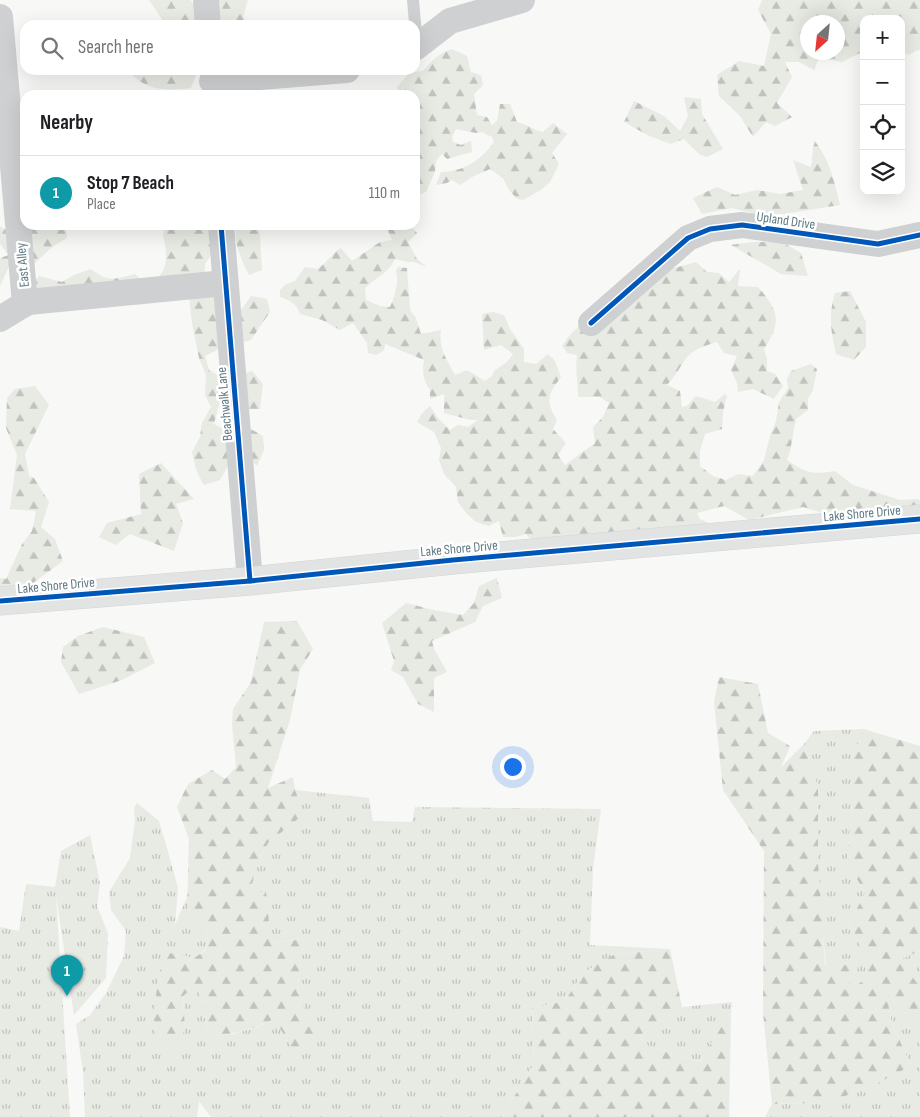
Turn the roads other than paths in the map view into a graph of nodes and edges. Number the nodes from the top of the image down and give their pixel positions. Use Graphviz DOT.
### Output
graph roads {
  1 [pos="206,0"];
  2 [pos="413,0"];
  3 [pos="522,0"];
  4 [pos="0,17"];
  5 [pos="208,20"];
  6 [pos="414,20"];
  7 [pos="420,44"];
  8 [pos="291,75"];
  9 [pos="212,82"];
  10 [pos="221,230"];
  11 [pos="920,235"];
  12 [pos="225,283"];
  13 [pos="25,304"];
  14 [pos="0,319"];
  15 [pos="591,323"];
  16 [pos="920,519"];
  17 [pos="250,581"];
  18 [pos="0,601"];
  1 -- 5 [label="street"];
  2 -- 6 [label="lane"];
  3 -- 7 [label="street"];
  4 -- 13 [label="street, East Alley"];
  8 -- 9 [label="street"];
  10 -- 12 [label="street, Beachwalk Lane"];
  11 -- 15 [label="street, Upland Drive"];
  12 -- 13 [label="street"];
  12 -- 17 [label="street, Beachwalk Lane"];
  13 -- 14 [label="street"];
  16 -- 17 [label="street, Lake Shore Drive"];
  17 -- 18 [label="street, Lake Shore Drive"];
}
